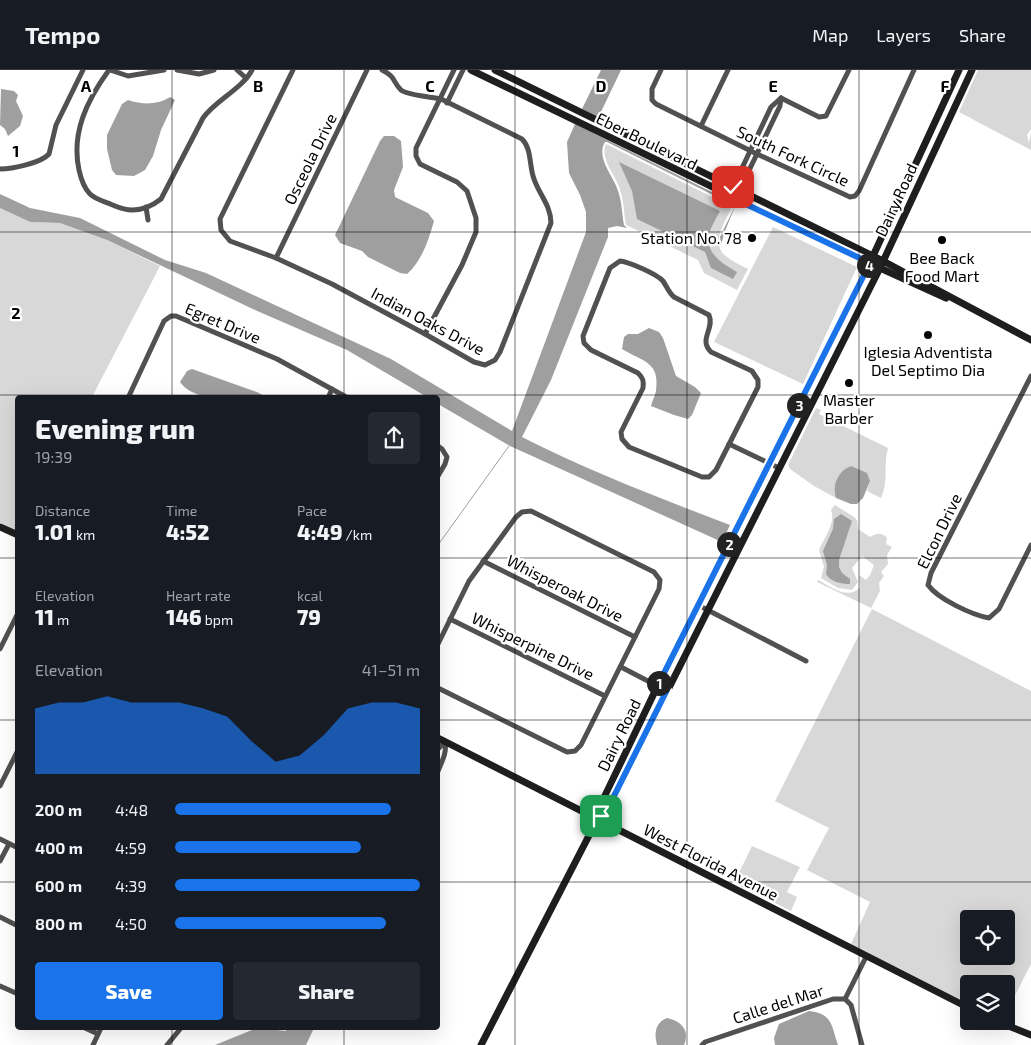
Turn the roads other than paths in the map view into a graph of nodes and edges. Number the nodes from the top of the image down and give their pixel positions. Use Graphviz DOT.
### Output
graph roads {
  1 [pos="83,70"];
  2 [pos="109,70"];
  3 [pos="164,70"];
  4 [pos="178,70"];
  5 [pos="214,70"];
  6 [pos="237,70"];
  7 [pos="252,70"];
  8 [pos="293,70"];
  9 [pos="368,70"];
  10 [pos="382,70"];
  11 [pos="454,70"];
  12 [pos="463,70"];
  13 [pos="471,70"];
  14 [pos="495,70"];
  15 [pos="661,70"];
  16 [pos="728,70"];
  17 [pos="850,70"];
  18 [pos="914,70"];
  19 [pos="959,70"];
  20 [pos="972,70"];
  21 [pos="246,78"];
  22 [pos="447,85"];
  23 [pos="454,89"];
  24 [pos="781,98"];
  25 [pos="441,100"];
  26 [pos="447,103"];
  27 [pos="701,126"];
  28 [pos="750,150"];
  29 [pos="757,154"];
  30 [pos="0,169"];
  31 [pos="736,188"];
  32 [pos="733,198"];
  33 [pos="146,208"];
  34 [pos="148,220"];
  35 [pos="873,256"];
  36 [pos="276,258"];
  37 [pos="883,261"];
  38 [pos="870,263"];
  39 [pos="880,268"];
  40 [pos="1002,324"];
  41 [pos="425,334"];
  42 [pos="1031,340"];
  43 [pos="1031,376"];
  44 [pos="332,389"];
  45 [pos="129,395"];
  46 [pos="329,395"];
  47 [pos="343,395"];
  48 [pos="729,444"];
  49 [pos="440,448"];
  50 [pos="770,464"];
  51 [pos="779,468"];
  52 [pos="440,473"];
  53 [pos="0,526"];
  54 [pos="15,534"];
  55 [pos="1031,545"];
  56 [pos="483,561"];
  57 [pos="698,605"];
  58 [pos="708,610"];
  59 [pos="15,619"];
  60 [pos="450,619"];
  61 [pos="635,637"];
  62 [pos="440,640"];
  63 [pos="0,649"];
  64 [pos="806,661"];
  65 [pos="620,667"];
  66 [pos="658,685"];
  67 [pos="440,689"];
  68 [pos="667,690"];
  69 [pos="606,696"];
  70 [pos="440,739"];
  71 [pos="445,742"];
  72 [pos="440,747"];
  73 [pos="15,756"];
  74 [pos="440,766"];
  75 [pos="0,786"];
  76 [pos="597,820"];
  77 [pos="0,839"];
  78 [pos="9,844"];
  79 [pos="15,847"];
  80 [pos="0,861"];
  81 [pos="0,917"];
  82 [pos="15,924"];
  83 [pos="866,956"];
  84 [pos="0,986"];
  85 [pos="15,993"];
  86 [pos="845,999"];
  87 [pos="960,1003"];
  88 [pos="1015,1029"];
  89 [pos="89,1030"];
  90 [pos="100,1030"];
  91 [pos="179,1030"];
  92 [pos="98,1034"];
  93 [pos="1031,1035"];
  94 [pos="93,1045"];
  95 [pos="167,1045"];
  96 [pos="481,1045"];
  97 [pos="702,1045"];
  98 [pos="862,1045"];
  1 -- 30 [label="street"];
  2 -- 3 [label="street"];
  2 -- 33 [label="street"];
  4 -- 5 [label="street"];
  6 -- 21 [label="street"];
  7 -- 21 [label="street"];
  8 -- 36 [label="street, Indian Oaks Drive"];
  9 -- 36 [label="street, Osceola Drive"];
  10 -- 25 [label="street, Indian Oaks Drive"];
  11 -- 22 [label="street"];
  12 -- 23 [label="street"];
  13 -- 32 [label="street, Eber Boulevard"];
  14 -- 31 [label="street, Eber Boulevard"];
  15 -- 27 [label="street, South Fork Circle"];
  16 -- 27 [label="street"];
  17 -- 24 [label="street"];
  18 -- 29 [label="street, South Fork Circle"];
  19 -- 35 [label="street, Dairy Road"];
  20 -- 37 [label="street, Dairy Road"];
  21 -- 33 [label="street"];
  22 -- 23 [label="street"];
  22 -- 25 [label="street"];
  23 -- 26 [label="street"];
  24 -- 28 [label="street"];
  24 -- 29 [label="street"];
  25 -- 26 [label="street, Indian Oaks Drive"];
  25 -- 41 [label="street"];
  26 -- 41 [label="street, Indian Oaks Drive"];
  27 -- 28 [label="street, South Fork Circle"];
  28 -- 29 [label="street, South Fork Circle"];
  28 -- 31 [label="street"];
  29 -- 31 [label="street"];
  31 -- 32 [label="street"];
  31 -- 35 [label="street, Eber Boulevard"];
  32 -- 38 [label="street, Eber Boulevard"];
  33 -- 34 [label="street"];
  35 -- 37 [label="street, Eber Boulevard"];
  35 -- 38 [label="street, Dairy Road"];
  36 -- 41 [label="street, Indian Oaks Drive"];
  37 -- 39 [label="street, Dairy Road"];
  37 -- 40 [label="street, Eber Boulevard"];
  38 -- 39 [label="street, Eber Boulevard"];
  38 -- 50 [label="street, Dairy Road"];
  39 -- 40 [label="street, Eber Boulevard"];
  39 -- 51 [label="street, Dairy Road"];
  40 -- 42 [label="street, Eber Boulevard"];
  43 -- 55 [label="street, Elcon Drive"];
  44 -- 45 [label="street, Egret Drive"];
  44 -- 46 [label="street"];
  44 -- 47 [label="street, Egret Drive"];
  48 -- 48 [label="street"];
  48 -- 50 [label="street"];
  49 -- 52 [label="street"];
  50 -- 51 [label="street"];
  50 -- 57 [label="street, Dairy Road"];
  51 -- 58 [label="street, Dairy Road"];
  53 -- 54 [label="street"];
  56 -- 60 [label="street"];
  56 -- 61 [label="street, Whisperoak Drive"];
  56 -- 61 [label="street"];
  57 -- 58 [label="street"];
  57 -- 66 [label="street, Dairy Road"];
  58 -- 64 [label="street"];
  58 -- 68 [label="street, Dairy Road"];
  59 -- 63 [label="street"];
  60 -- 62 [label="street"];
  60 -- 69 [label="street, Whisperpine Drive"];
  61 -- 65 [label="street"];
  65 -- 66 [label="street"];
  65 -- 69 [label="street"];
  66 -- 68 [label="street"];
  66 -- 76 [label="street, Dairy Road"];
  67 -- 69 [label="street"];
  68 -- 76 [label="street, Dairy Road"];
  70 -- 71 [label="street, West Florida Avenue"];
  71 -- 72 [label="street"];
  71 -- 74 [label="street"];
  71 -- 76 [label="street, West Florida Avenue"];
  73 -- 75 [label="street"];
  76 -- 83 [label="street, West Florida Avenue"];
  76 -- 96 [label="street, Dairy Road"];
  77 -- 78 [label="street"];
  78 -- 79 [label="street"];
  78 -- 80 [label="street"];
  81 -- 82 [label="street"];
  83 -- 86 [label="street"];
  83 -- 87 [label="street, West Florida Avenue"];
  84 -- 85 [label="street"];
  86 -- 97 [label="street, Calle del Mar"];
  86 -- 98 [label="street, Calle del Mar"];
  88 -- 93 [label="street"];
  89 -- 92 [label="street"];
  90 -- 92 [label="street"];
  91 -- 95 [label="street"];
  92 -- 94 [label="street"];
}
